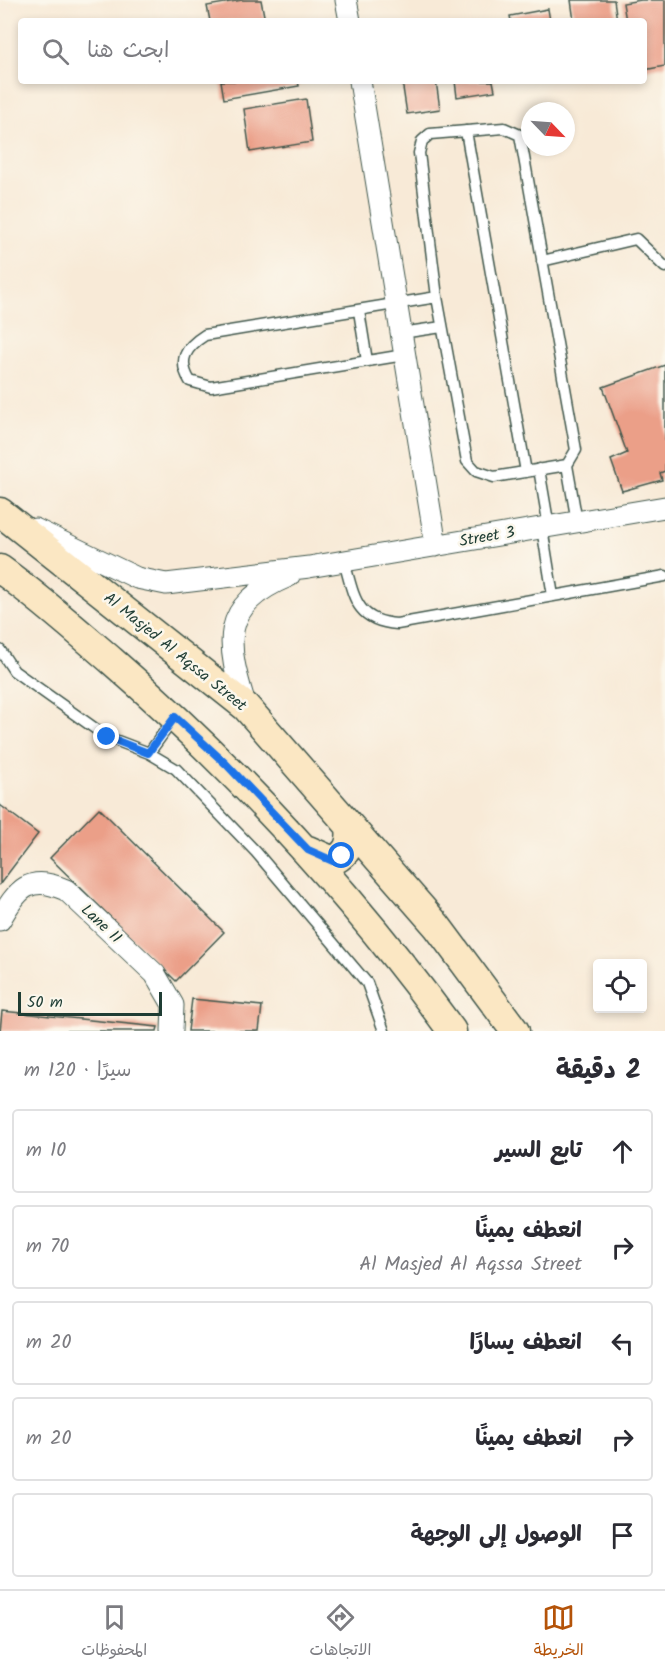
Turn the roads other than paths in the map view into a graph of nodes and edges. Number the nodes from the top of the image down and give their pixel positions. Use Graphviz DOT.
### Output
graph roads {
  1 [pos="346,0"];
  2 [pos="349,18"];
  3 [pos="360,84"];
  4 [pos="466,131"];
  5 [pos="542,261"];
  6 [pos="665,267"];
  7 [pos="437,297"];
  8 [pos="396,304"];
  9 [pos="359,311"];
  10 [pos="442,327"];
  11 [pos="401,333"];
  12 [pos="404,355"];
  13 [pos="367,361"];
  14 [pos="567,465"];
  15 [pos="539,469"];
  16 [pos="526,472"];
  17 [pos="665,507"];
  18 [pos="0,512"];
  19 [pos="577,522"];
  20 [pos="545,527"];
  21 [pos="436,546"];
  22 [pos="344,561"];
  23 [pos="309,567"];
  24 [pos="1,572"];
  25 [pos="665,576"];
  26 [pos="553,596"];
  27 [pos="0,650"];
  28 [pos="246,707"];
  29 [pos="175,717"];
  30 [pos="148,753"];
  31 [pos="350,827"];
  32 [pos="308,850"];
  33 [pos="0,920"];
  34 [pos="374,932"];
  35 [pos="172,1031"];
  36 [pos="384,1031"];
  37 [pos="433,1031"];
  38 [pos="452,1031"];
  39 [pos="515,1031"];
  1 -- 2 [label="street"];
  3 -- 8 [label="street"];
  4 -- 5 [label="lane"];
  4 -- 7 [label="lane"];
  4 -- 16 [label="lane"];
  5 -- 6 [label="lane"];
  5 -- 14 [label="lane"];
  7 -- 8 [label="lane"];
  7 -- 10 [label="lane"];
  8 -- 9 [label="lane"];
  8 -- 11 [label="street"];
  9 -- 13 [label="lane"];
  9 -- 13 [label="lane"];
  10 -- 11 [label="lane"];
  10 -- 16 [label="lane"];
  11 -- 12 [label="street"];
  12 -- 13 [label="lane"];
  12 -- 21 [label="street"];
  14 -- 15 [label="lane"];
  14 -- 19 [label="lane"];
  15 -- 16 [label="lane"];
  15 -- 20 [label="lane"];
  17 -- 19 [label="street, Street 3"];
  18 -- 23 [label="street, Street 3"];
  18 -- 28 [label="main road, Al Masjed Al Aqssa Street"];
  19 -- 20 [label="street, Street 3"];
  20 -- 21 [label="street, Street 3"];
  20 -- 26 [label="lane"];
  21 -- 22 [label="street, Street 3"];
  22 -- 23 [label="street, Street 3"];
  22 -- 26 [label="lane"];
  23 -- 28 [label="street, Street 3"];
  24 -- 29 [label="main road"];
  25 -- 26 [label="lane"];
  27 -- 30 [label="lane"];
  28 -- 31 [label="main road, Al Masjed Al Aqssa Street"];
  29 -- 30 [label="lane"];
  29 -- 32 [label="main road"];
  30 -- 36 [label="lane"];
  31 -- 32 [label="main road"];
  31 -- 39 [label="main road, Al Masjed Al Aqssa Street"];
  32 -- 34 [label="main road"];
  33 -- 35 [label="street, Lane 11"];
  34 -- 37 [label="main road"];
  34 -- 38 [label="main road"];
}
